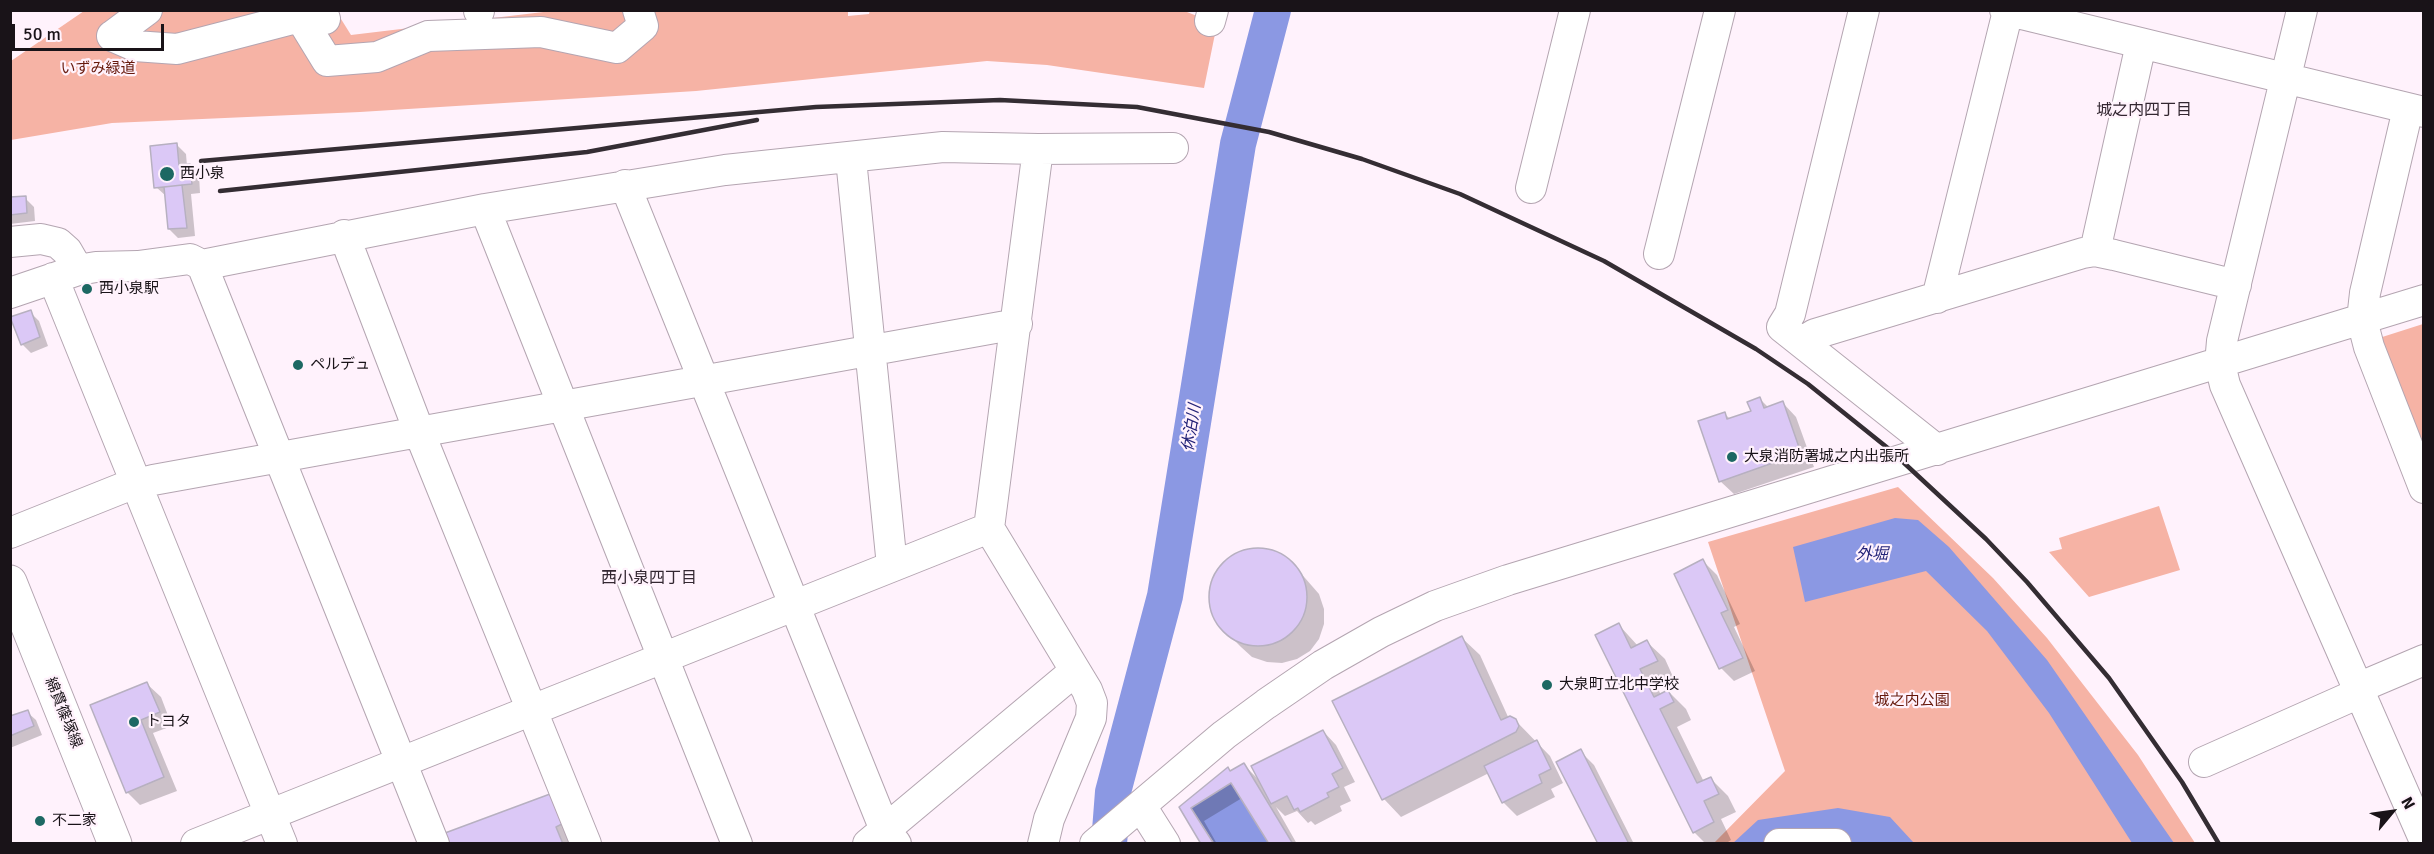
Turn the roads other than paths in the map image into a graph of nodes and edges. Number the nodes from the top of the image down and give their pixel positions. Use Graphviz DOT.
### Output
graph roads {
  1 [pos="147,10"];
  2 [pos="1575,10"];
  3 [pos="1720,10"];
  4 [pos="1864,10"];
  5 [pos="2302,10"];
  6 [pos="2006,11"];
  7 [pos="311,14"];
  8 [pos="641,18"];
  9 [pos="2141,44"];
  10 [pos="2286,80"];
  11 [pos="2416,110"];
  12 [pos="1173,148"];
  13 [pos="1038,149"];
  14 [pos="851,159"];
  15 [pos="625,185"];
  16 [pos="1531,188"];
  17 [pos="485,209"];
  18 [pos="344,235"];
  19 [pos="10,242"];
  20 [pos="2095,251"];
  21 [pos="1659,254"];
  22 [pos="202,265"];
  23 [pos="65,274"];
  24 [pos="2236,285"];
  25 [pos="10,293"];
  26 [pos="1937,298"];
  27 [pos="2424,300"];
  28 [pos="2362,320"];
  29 [pos="1017,324"];
  30 [pos="1802,342"];
  31 [pos="870,350"];
  32 [pos="2220,364"];
  33 [pos="703,380"];
  34 [pos="561,406"];
  35 [pos="420,434"];
  36 [pos="1937,450"];
  37 [pos="280,458"];
  38 [pos="137,484"];
  39 [pos="2424,488"];
  40 [pos="988,528"];
  41 [pos="10,533"];
  42 [pos="892,566"];
  43 [pos="10,582"];
  44 [pos="795,607"];
  45 [pos="662,660"];
  46 [pos="2424,660"];
  47 [pos="1075,671"];
  48 [pos="2358,688"];
  49 [pos="532,709"];
  50 [pos="400,761"];
  51 [pos="2204,762"];
  52 [pos="270,814"];
  53 [pos="1136,823"];
  54 [pos="883,839"];
  55 [pos="2424,839"];
  56 [pos="115,843"];
  57 [pos="196,843"];
  58 [pos="282,843"];
  59 [pos="434,843"];
  60 [pos="586,843"];
  61 [pos="737,843"];
  62 [pos="1043,843"];
  63 [pos="1095,843"];
  64 [pos="1165,843"];
  65 [pos="1779,843"];
  66 [pos="1836,843"];
  1 -- 7 [label="street"];
  2 -- 16 [label="street"];
  3 -- 21 [label="street"];
  4 -- 30 [label="street"];
  5 -- 10 [label="street"];
  6 -- 9 [label="street"];
  6 -- 26 [label="street"];
  7 -- 8 [label="street"];
  9 -- 10 [label="street"];
  9 -- 20 [label="street"];
  10 -- 11 [label="street"];
  10 -- 24 [label="street"];
  11 -- 28 [label="street"];
  12 -- 13 [label="street"];
  13 -- 14 [label="street"];
  13 -- 29 [label="street"];
  14 -- 15 [label="street"];
  14 -- 31 [label="street"];
  15 -- 17 [label="street"];
  15 -- 33 [label="street"];
  17 -- 18 [label="street"];
  17 -- 34 [label="street"];
  18 -- 22 [label="street"];
  18 -- 35 [label="street"];
  19 -- 23 [label="street"];
  20 -- 24 [label="street"];
  20 -- 26 [label="street"];
  22 -- 23 [label="street"];
  22 -- 37 [label="street"];
  23 -- 25 [label="street"];
  23 -- 38 [label="street"];
  24 -- 32 [label="street"];
  26 -- 30 [label="street"];
  27 -- 28 [label="street"];
  28 -- 32 [label="street"];
  28 -- 39 [label="street"];
  29 -- 31 [label="street"];
  29 -- 40 [label="street"];
  30 -- 36 [label="street"];
  31 -- 33 [label="street"];
  31 -- 42 [label="street"];
  32 -- 36 [label="street"];
  32 -- 48 [label="street"];
  33 -- 34 [label="street"];
  33 -- 44 [label="street"];
  34 -- 35 [label="street"];
  34 -- 45 [label="street"];
  35 -- 37 [label="street"];
  35 -- 49 [label="street"];
  36 -- 53 [label="street"];
  37 -- 38 [label="street"];
  37 -- 50 [label="street"];
  38 -- 41 [label="street"];
  38 -- 52 [label="street"];
  40 -- 42 [label="street"];
  40 -- 47 [label="street"];
  42 -- 44 [label="street"];
  43 -- 56 [label="main road, 綿貫篠塚線"];
  44 -- 45 [label="street"];
  44 -- 54 [label="street"];
  45 -- 49 [label="street"];
  45 -- 61 [label="street"];
  46 -- 48 [label="street"];
  47 -- 54 [label="street"];
  47 -- 62 [label="street"];
  48 -- 51 [label="street"];
  48 -- 55 [label="street"];
  49 -- 50 [label="street"];
  49 -- 60 [label="street"];
  50 -- 52 [label="street"];
  50 -- 59 [label="street"];
  52 -- 57 [label="street"];
  52 -- 58 [label="street"];
  53 -- 63 [label="street"];
  53 -- 64 [label="street"];
  65 -- 66 [label="street"];
}
